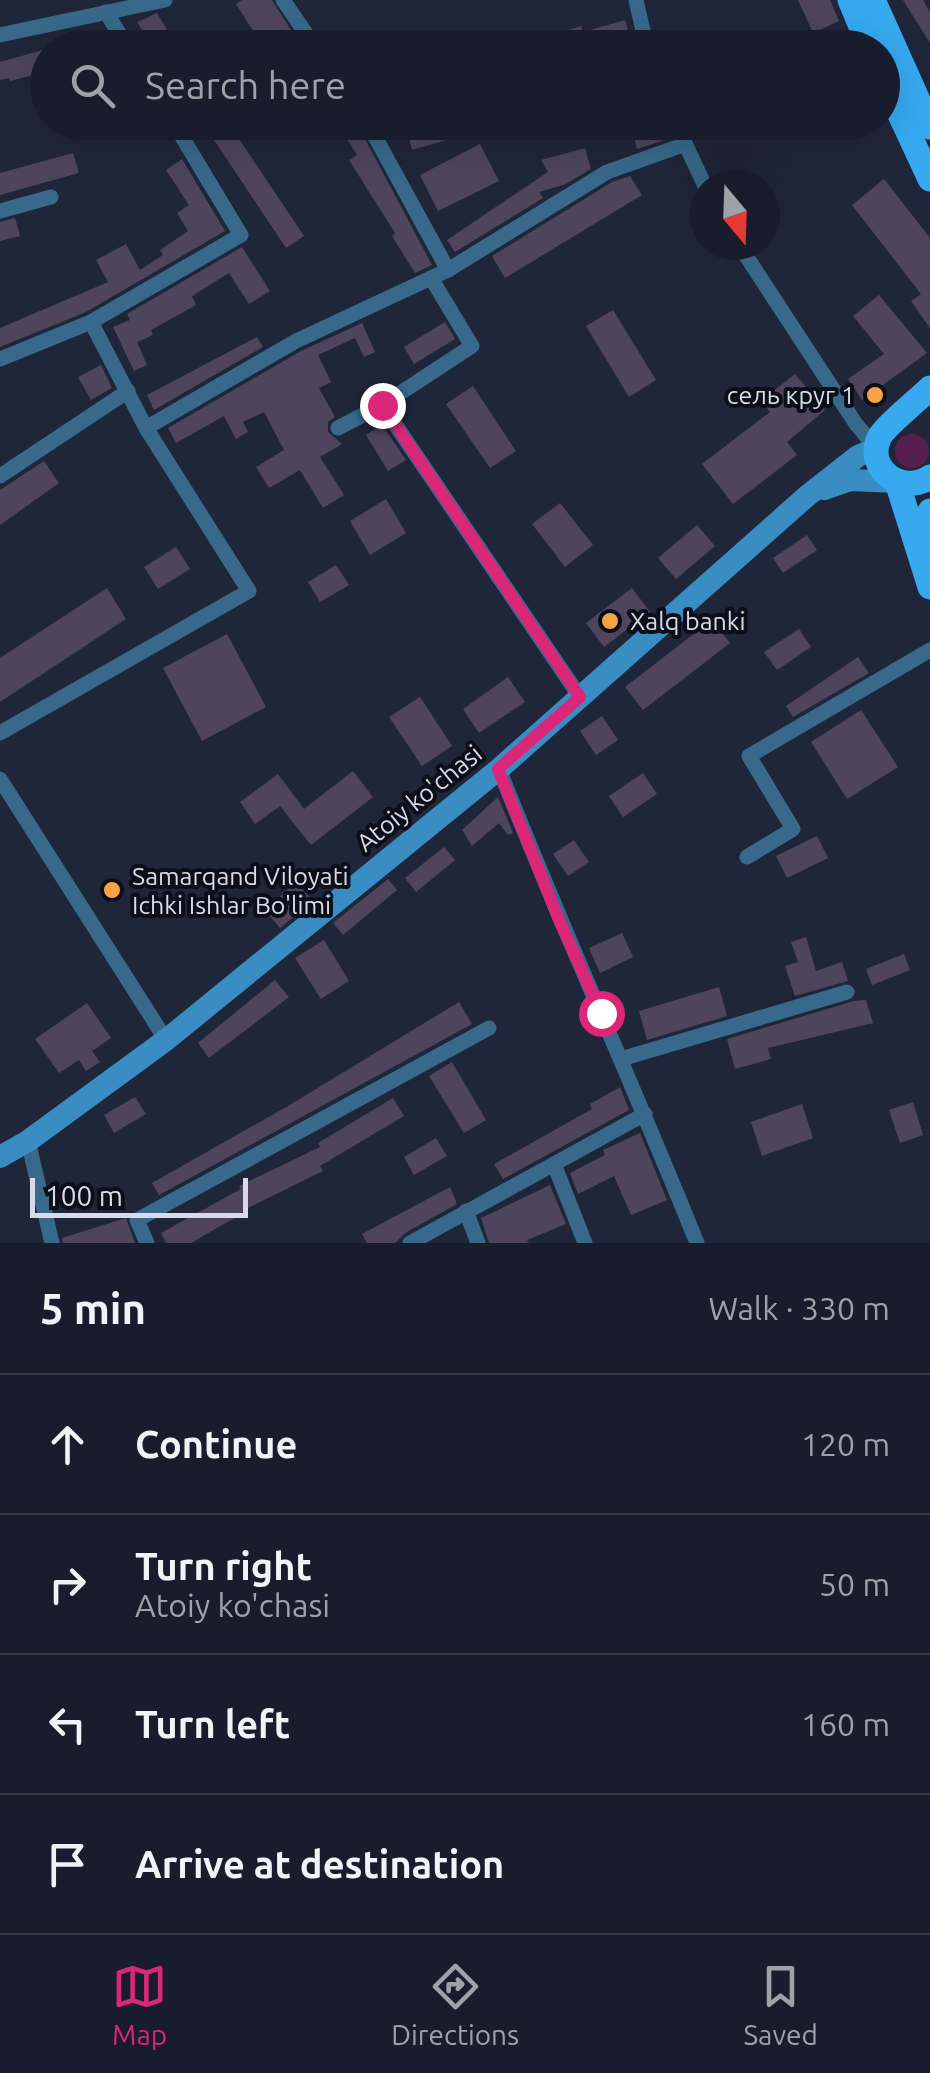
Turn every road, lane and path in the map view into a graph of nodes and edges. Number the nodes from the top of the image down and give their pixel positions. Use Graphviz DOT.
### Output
graph roads {
  1 [pos="165,0"];
  2 [pos="283,0"];
  3 [pos="636,0"];
  4 [pos="850,0"];
  5 [pos="872,0"];
  6 [pos="106,12"];
  7 [pos="117,30"];
  8 [pos="304,30"];
  9 [pos="643,30"];
  10 [pos="862,30"];
  11 [pos="886,30"];
  12 [pos="0,36"];
  13 [pos="900,61"];
  14 [pos="900,115"];
  15 [pos="930,127"];
  16 [pos="184,140"];
  17 [pos="377,140"];
  18 [pos="682,140"];
  19 [pos="683,144"];
  20 [pos="697,170"];
  21 [pos="930,179"];
  22 [pos="50,197"];
  23 [pos="0,211"];
  24 [pos="749,260"];
  25 [pos="448,270"];
  26 [pos="431,278"];
  27 [pos="91,322"];
  28 [pos="0,359"];
  29 [pos="930,388"];
  30 [pos="128,391"];
  31 [pos="382,405"];
  32 [pos="900,419"];
  33 [pos="930,424"];
  34 [pos="146,428"];
  35 [pos="338,428"];
  36 [pos="876,448"];
  37 [pos="0,476"];
  38 [pos="930,477"];
  39 [pos="897,482"];
  40 [pos="807,496"];
  41 [pos="930,511"];
  42 [pos="930,539"];
  43 [pos="930,587"];
  44 [pos="930,650"];
  45 [pos="580,697"];
  46 [pos="0,733"];
  47 [pos="498,769"];
  48 [pos="0,779"];
  49 [pos="748,858"];
  50 [pos="846,992"];
  51 [pos="488,1028"];
  52 [pos="166,1040"];
  53 [pos="621,1059"];
  54 [pos="645,1114"];
  55 [pos="28,1141"];
  56 [pos="0,1158"];
  57 [pos="554,1164"];
  58 [pos="466,1211"];
  59 [pos="52,1243"];
  60 [pos="147,1243"];
  61 [pos="410,1243"];
  62 [pos="478,1243"];
  63 [pos="585,1243"];
  64 [pos="697,1243"];
  1 -- 6 [label="street"];
  2 -- 8 [label="street"];
  3 -- 9 [label="street"];
  4 -- 10 [label="main road"];
  5 -- 11 [label="main road"];
  6 -- 7 [label="street"];
  6 -- 12 [label="street"];
  13 -- 15 [label="main road"];
  14 -- 21 [label="main road"];
  16 -- 27 [label="street"];
  17 -- 25 [label="street"];
  18 -- 19 [label="street"];
  19 -- 20 [label="street"];
  19 -- 25 [label="street"];
  22 -- 23 [label="street"];
  24 -- 36 [label="street"];
  25 -- 26 [label="street"];
  26 -- 31 [label="street"];
  26 -- 34 [label="street"];
  27 -- 28 [label="street"];
  27 -- 30 [label="street"];
  29 -- 32 [label="main road"];
  30 -- 34 [label="street"];
  30 -- 37 [label="street"];
  31 -- 35 [label="street"];
  31 -- 45 [label="street"];
  32 -- 33 [label="main road"];
  32 -- 36 [label="main road"];
  34 -- 46 [label="street"];
  36 -- 39 [label="main road"];
  36 -- 40 [label="street, Atoiy ko'chasi"];
  38 -- 39 [label="main road"];
  39 -- 40 [label="street, Atoiy ko'chasi"];
  39 -- 43 [label="main road"];
  40 -- 45 [label="street, Atoiy ko'chasi"];
  41 -- 42 [label="main road"];
  44 -- 49 [label="street"];
  45 -- 47 [label="street, Atoiy ko'chasi"];
  47 -- 52 [label="street, Atoiy ko'chasi"];
  47 -- 53 [label="street"];
  48 -- 52 [label="street"];
  50 -- 53 [label="street"];
  51 -- 60 [label="street"];
  52 -- 55 [label="street, Atoiy ko'chasi"];
  53 -- 54 [label="street"];
  54 -- 57 [label="street"];
  54 -- 64 [label="street"];
  55 -- 56 [label="street, Atoiy ko'chasi"];
  55 -- 59 [label="street"];
  57 -- 58 [label="street"];
  57 -- 63 [label="street"];
  58 -- 61 [label="street"];
  58 -- 62 [label="street"];
}
